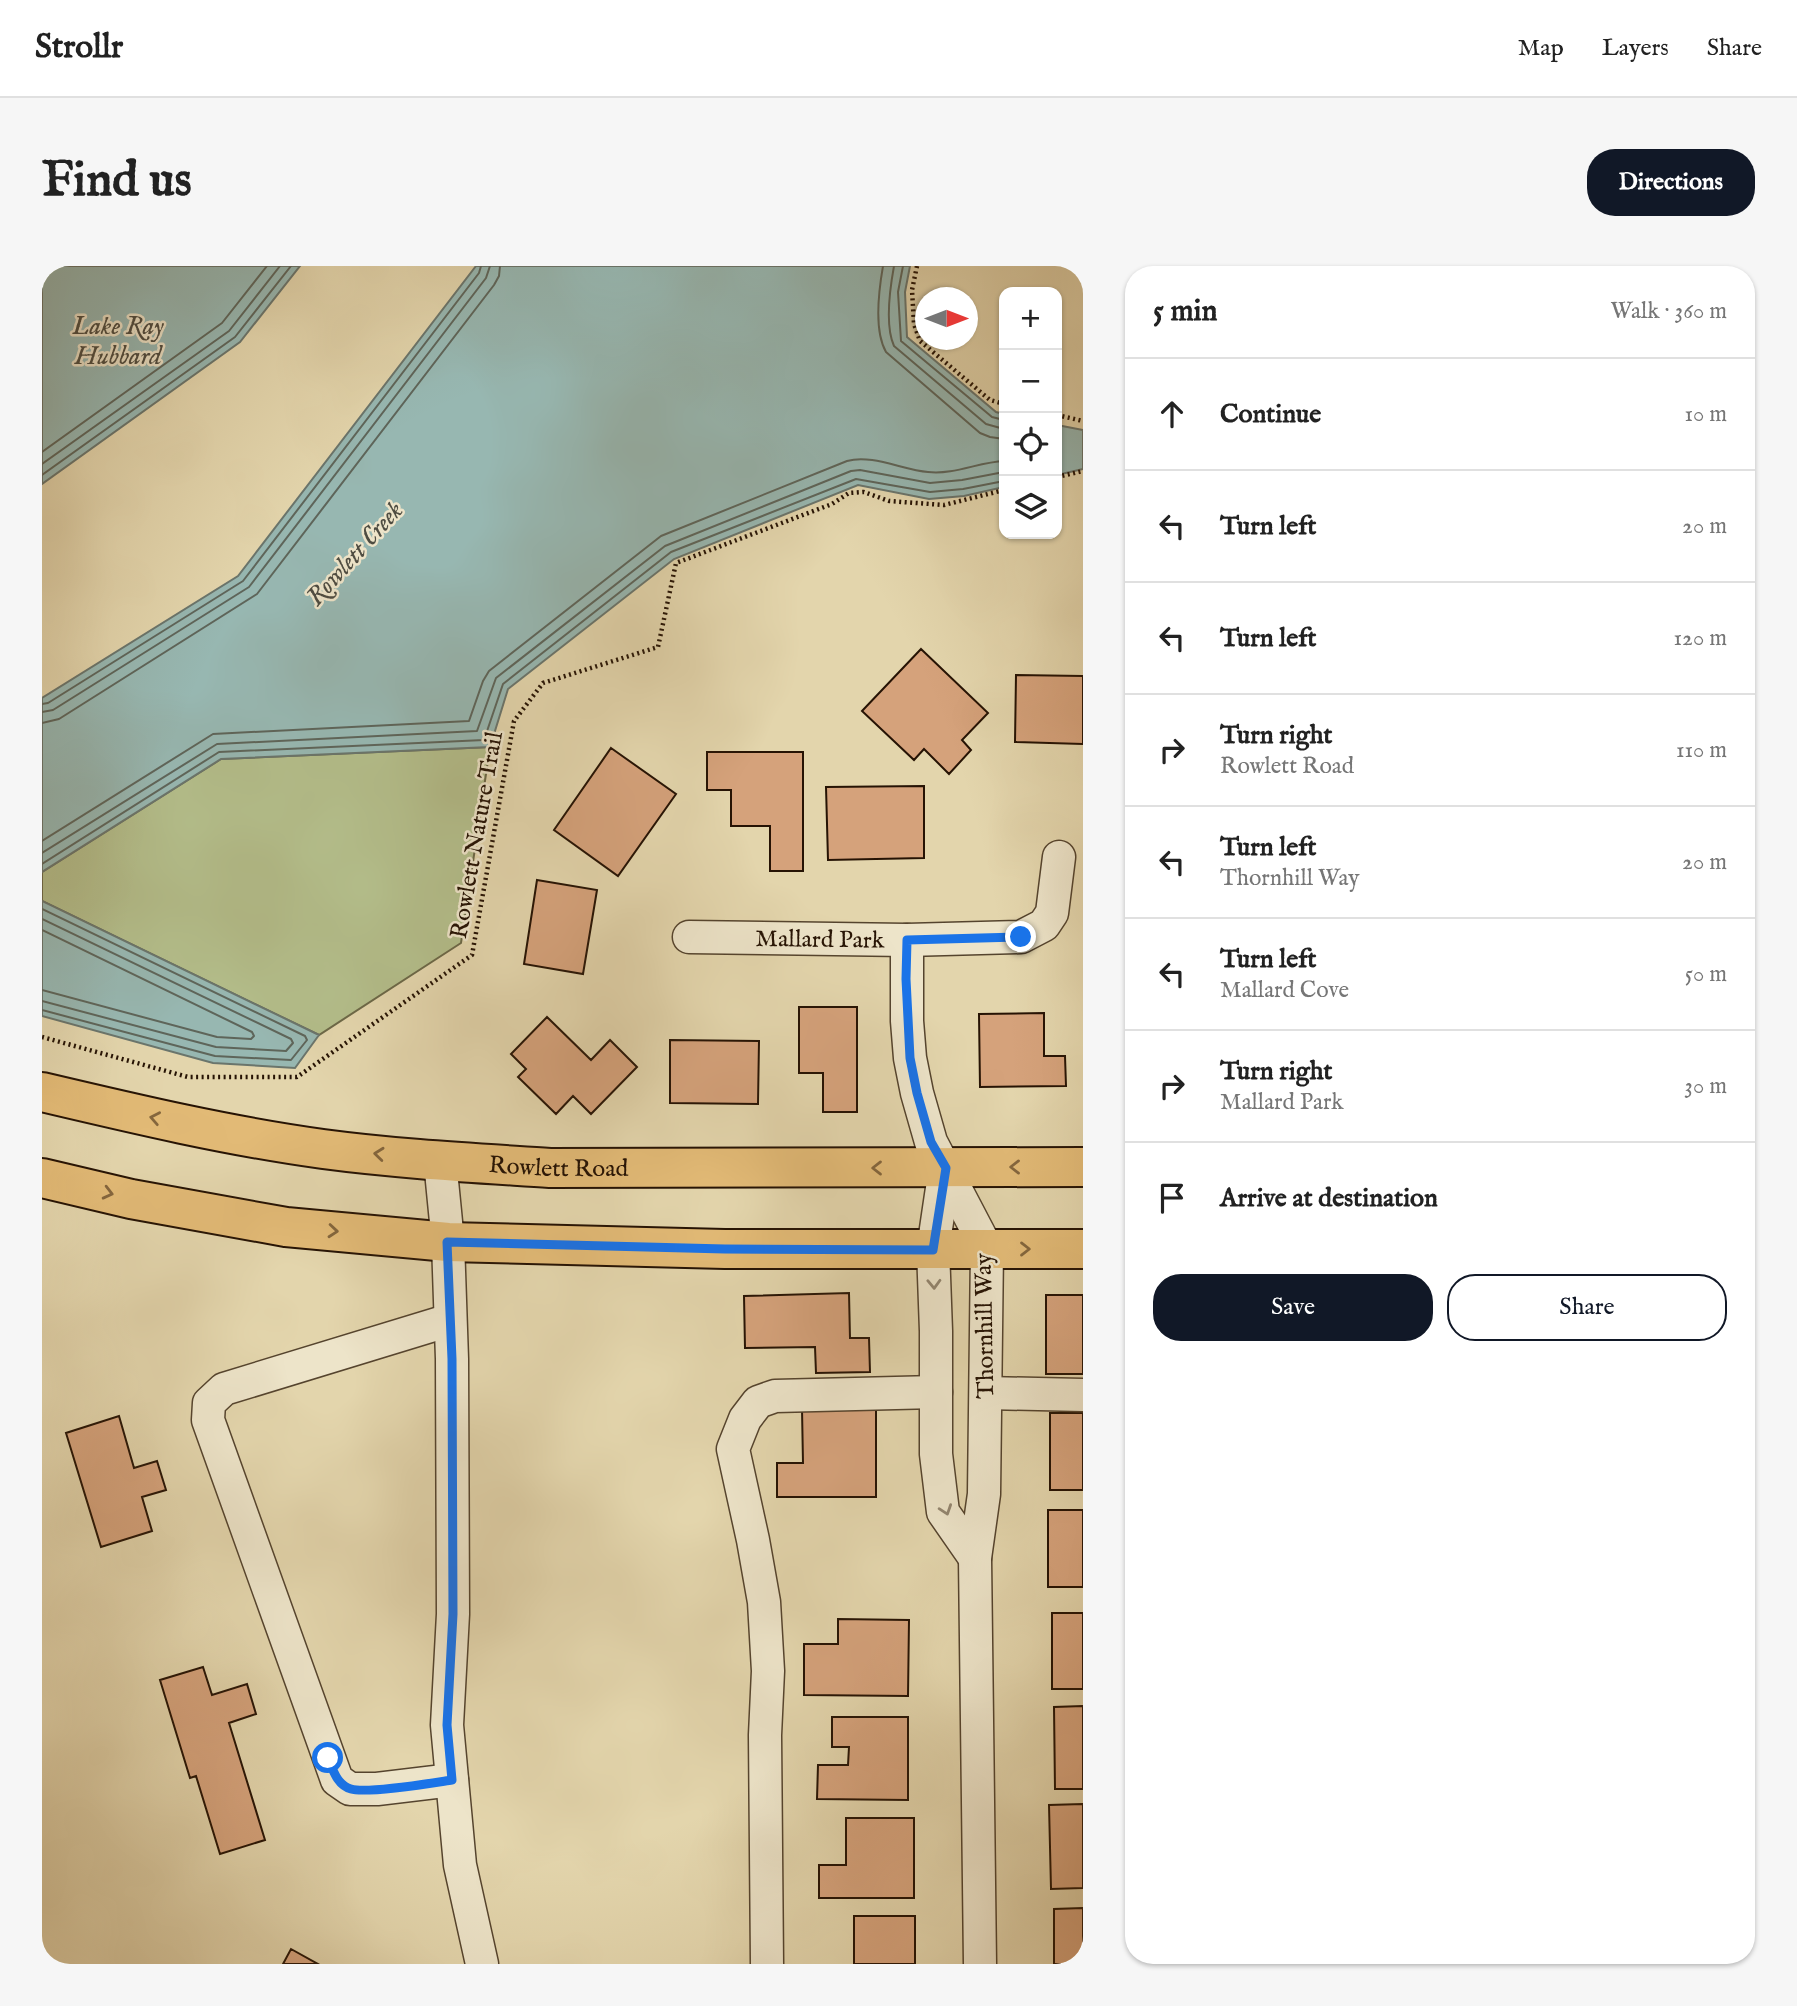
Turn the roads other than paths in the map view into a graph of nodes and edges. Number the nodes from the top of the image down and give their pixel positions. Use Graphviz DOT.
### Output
graph roads {
  1 [pos="1059,857"];
  2 [pos="690,937"];
  3 [pos="907,940"];
  4 [pos="42,1092"];
  5 [pos="440,1161"];
  6 [pos="1083,1167"];
  7 [pos="946,1168"];
  8 [pos="42,1178"];
  9 [pos="447,1242"];
  10 [pos="933,1250"];
  11 [pos="987,1250"];
  12 [pos="1083,1250"];
  13 [pos="450,1320"];
  14 [pos="936,1392"];
  15 [pos="986,1394"];
  16 [pos="1083,1395"];
  17 [pos="975,1559"];
  18 [pos="452,1780"];
  19 [pos="482,1964"];
  20 [pos="767,1964"];
  21 [pos="980,1964"];
  1 -- 3 [label="street, Mallard Park"];
  2 -- 3 [label="street, Mallard Park"];
  3 -- 7 [label="street"];
  5 -- 4 [label="main road, Rowlett Road, one-way"];
  7 -- 5 [label="main road, Rowlett Road, one-way"];
  5 -- 9 [label="street"];
  6 -- 7 [label="main road, Rowlett Road, one-way"];
  7 -- 10 [label="street, Thornhill Way"];
  7 -- 11 [label="street, Thornhill Way"];
  8 -- 9 [label="main road, one-way"];
  9 -- 10 [label="main road"];
  9 -- 13 [label="street"];
  10 -- 11 [label="main road"];
  10 -- 14 [label="street, Thornhill Way, one-way"];
  11 -- 12 [label="main road, one-way"];
  11 -- 15 [label="street, Thornhill Way"];
  13 -- 18 [label="street"];
  13 -- 18 [label="street"];
  14 -- 17 [label="street, Thornhill Way, one-way"];
  14 -- 20 [label="street"];
  15 -- 16 [label="street"];
  15 -- 17 [label="street, Thornhill Way"];
  17 -- 21 [label="street, Thornhill Way"];
  18 -- 19 [label="street"];
}
